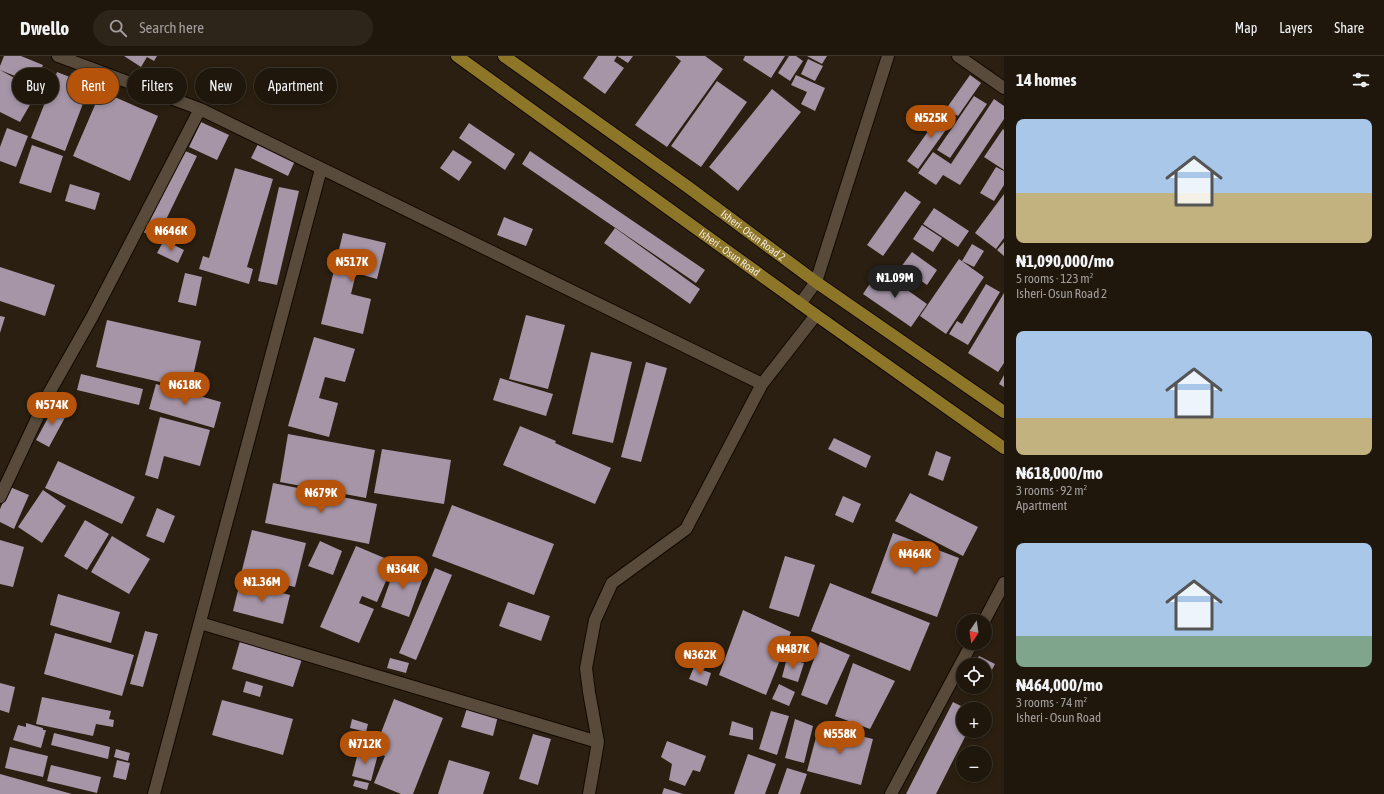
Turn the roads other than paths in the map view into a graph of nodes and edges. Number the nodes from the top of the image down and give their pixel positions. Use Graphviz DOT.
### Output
graph roads {
  1 [pos="58,56"];
  2 [pos="457,56"];
  3 [pos="504,56"];
  4 [pos="888,56"];
  5 [pos="958,56"];
  6 [pos="1004,88"];
  7 [pos="200,109"];
  8 [pos="322,169"];
  9 [pos="816,282"];
  10 [pos="800,304"];
  11 [pos="816,316"];
  12 [pos="762,384"];
  13 [pos="1004,412"];
  14 [pos="1004,448"];
  15 [pos="0,497"];
  16 [pos="1004,583"];
  17 [pos="988,614"];
  18 [pos="200,624"];
  19 [pos="968,650"];
  20 [pos="598,742"];
  21 [pos="154,794"];
  22 [pos="590,794"];
  23 [pos="891,794"];
  1 -- 7 [label="street"];
  2 -- 10 [label="main road, Isheri - Osun Road"];
  3 -- 9 [label="main road, Isheri- Osun Road 2"];
  4 -- 9 [label="street"];
  5 -- 6 [label="street"];
  7 -- 8 [label="street"];
  7 -- 15 [label="street"];
  8 -- 12 [label="street"];
  8 -- 18 [label="street"];
  9 -- 10 [label="street"];
  9 -- 13 [label="main road, Isheri- Osun Road 2"];
  10 -- 11 [label="main road, Isheri - Osun Road"];
  11 -- 12 [label="street"];
  11 -- 14 [label="main road, Isheri - Osun Road"];
  12 -- 20 [label="street"];
  16 -- 17 [label="street"];
  18 -- 20 [label="street"];
  18 -- 21 [label="street"];
  19 -- 23 [label="street"];
  20 -- 22 [label="street"];
}
